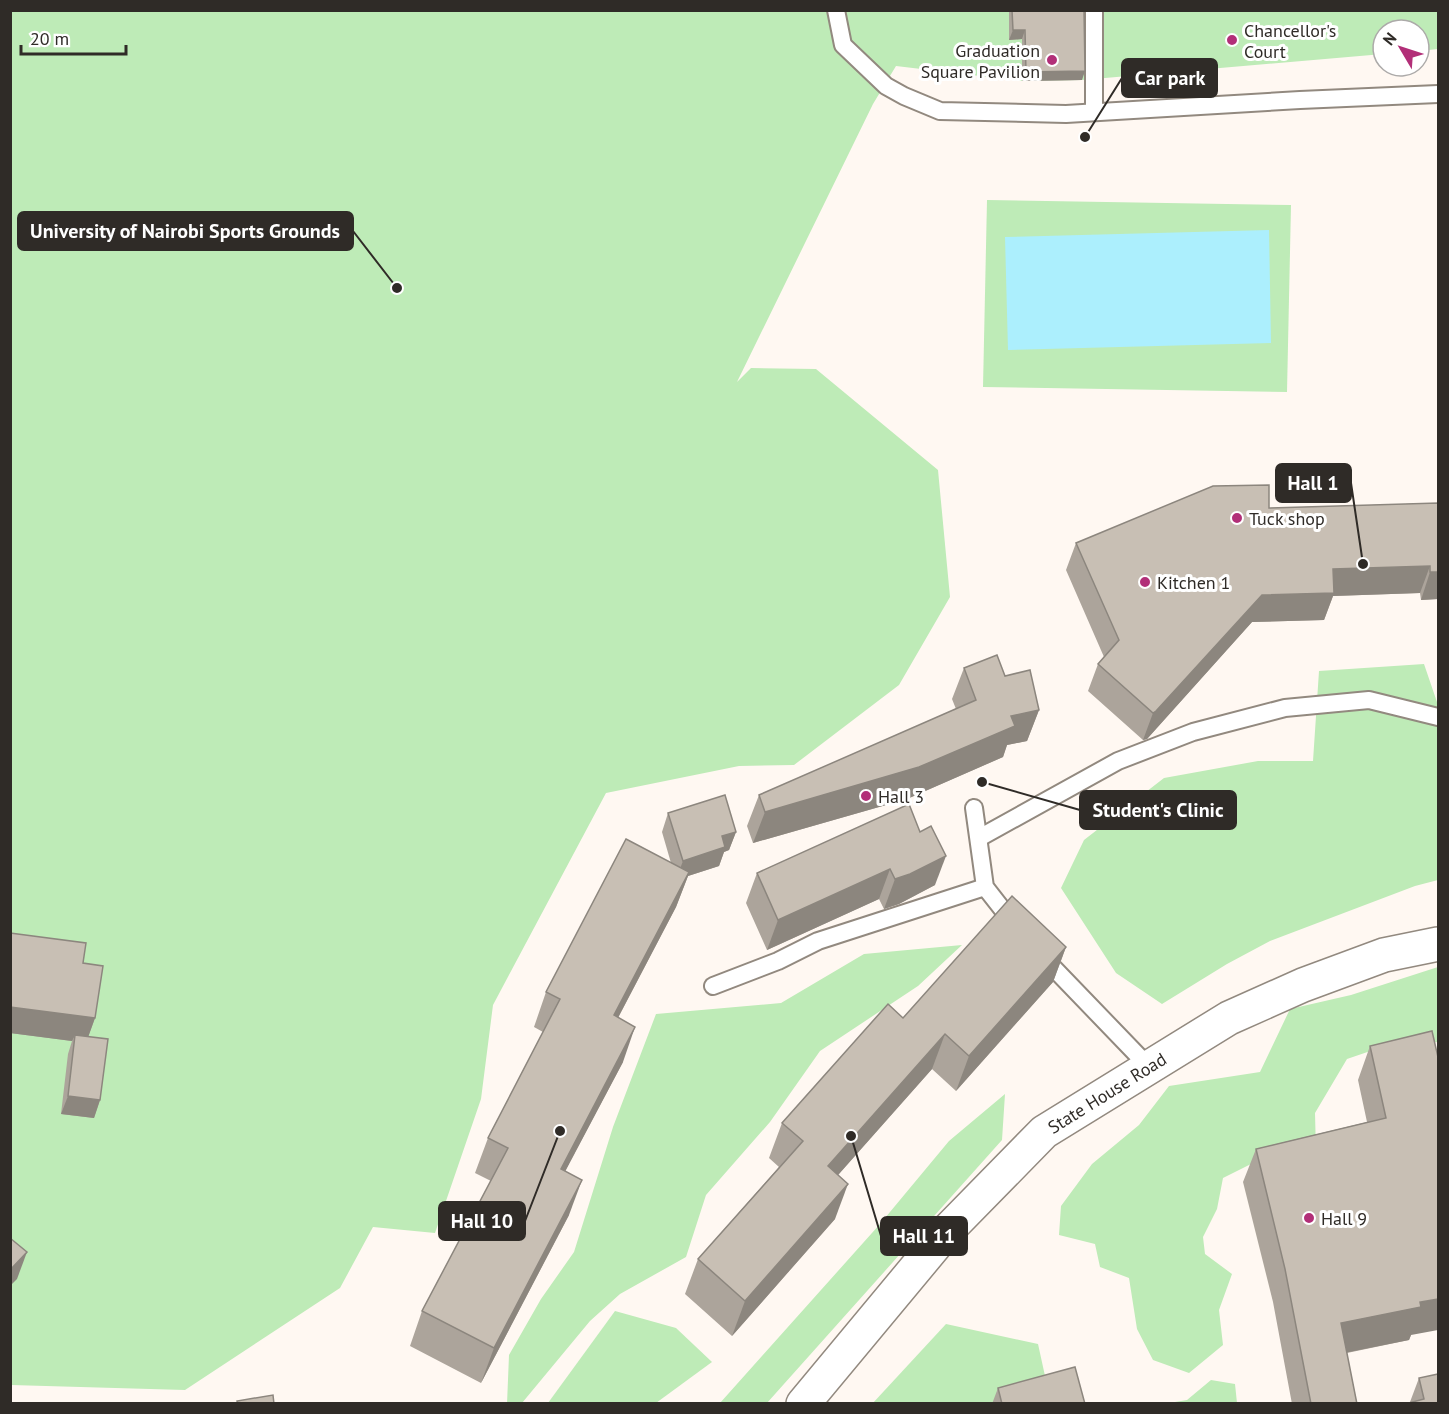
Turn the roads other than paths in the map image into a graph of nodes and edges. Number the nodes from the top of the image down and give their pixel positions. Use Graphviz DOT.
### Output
graph roads {
  1 [pos="836,10"];
  2 [pos="1094,10"];
  3 [pos="1438,94"];
  4 [pos="1094,112"];
  5 [pos="1438,717"];
  6 [pos="974,808"];
  7 [pos="979,838"];
  8 [pos="985,887"];
  9 [pos="1438,944"];
  10 [pos="713,986"];
  11 [pos="1148,1066"];
  12 [pos="803,1404"];
  1 -- 4 [label="lane"];
  2 -- 4 [label="lane"];
  3 -- 4 [label="lane"];
  5 -- 7 [label="lane"];
  6 -- 7 [label="lane"];
  7 -- 8 [label="lane"];
  8 -- 10 [label="lane"];
  8 -- 11 [label="lane"];
  9 -- 11 [label="street, State House Road"];
  11 -- 12 [label="street, State House Road"];
}
